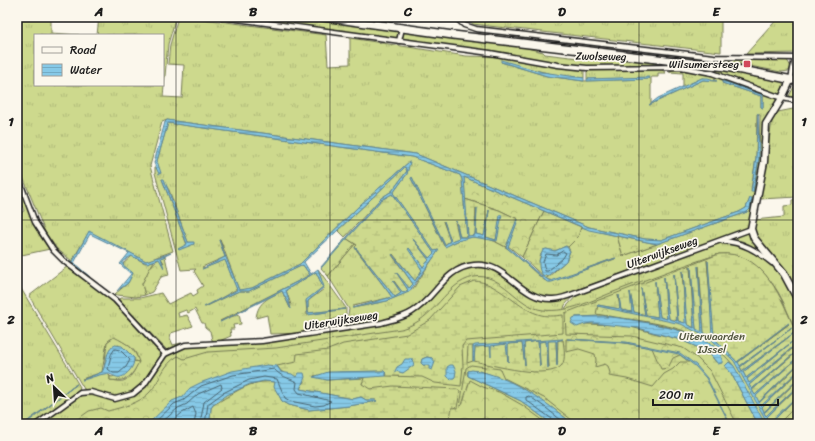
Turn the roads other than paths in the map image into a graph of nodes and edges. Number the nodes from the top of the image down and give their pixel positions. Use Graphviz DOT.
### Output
graph roads {
  1 [pos="222,17"];
  2 [pos="323,17"];
  3 [pos="455,17"];
  4 [pos="402,28"];
  5 [pos="399,41"];
  6 [pos="796,58"];
  7 [pos="794,80"];
  8 [pos="782,98"];
  9 [pos="798,101"];
  10 [pos="17,174"];
  11 [pos="751,229"];
  12 [pos="720,241"];
  13 [pos="778,267"];
  14 [pos="798,300"];
  15 [pos="165,354"];
  16 [pos="37,424"];
  1 -- 5 [label="street, Zwolseweg"];
  2 -- 4 [label="main road, Zwolseweg"];
  3 -- 6 [label="street, Zwolseweg"];
  4 -- 5 [label="street"];
  4 -- 7 [label="main road, Zwolseweg"];
  5 -- 8 [label="street, Zwolseweg"];
  6 -- 7 [label="street"];
  7 -- 8 [label="street"];
  8 -- 9 [label="street, Zwolseweg"];
  8 -- 11 [label="street"];
  10 -- 15 [label="street"];
  11 -- 12 [label="street, Uiterwijkseweg"];
  11 -- 13 [label="street"];
  12 -- 13 [label="street, Uiterwijkseweg"];
  12 -- 15 [label="street, Uiterwijkseweg"];
  13 -- 14 [label="street"];
  15 -- 16 [label="street"];
}
